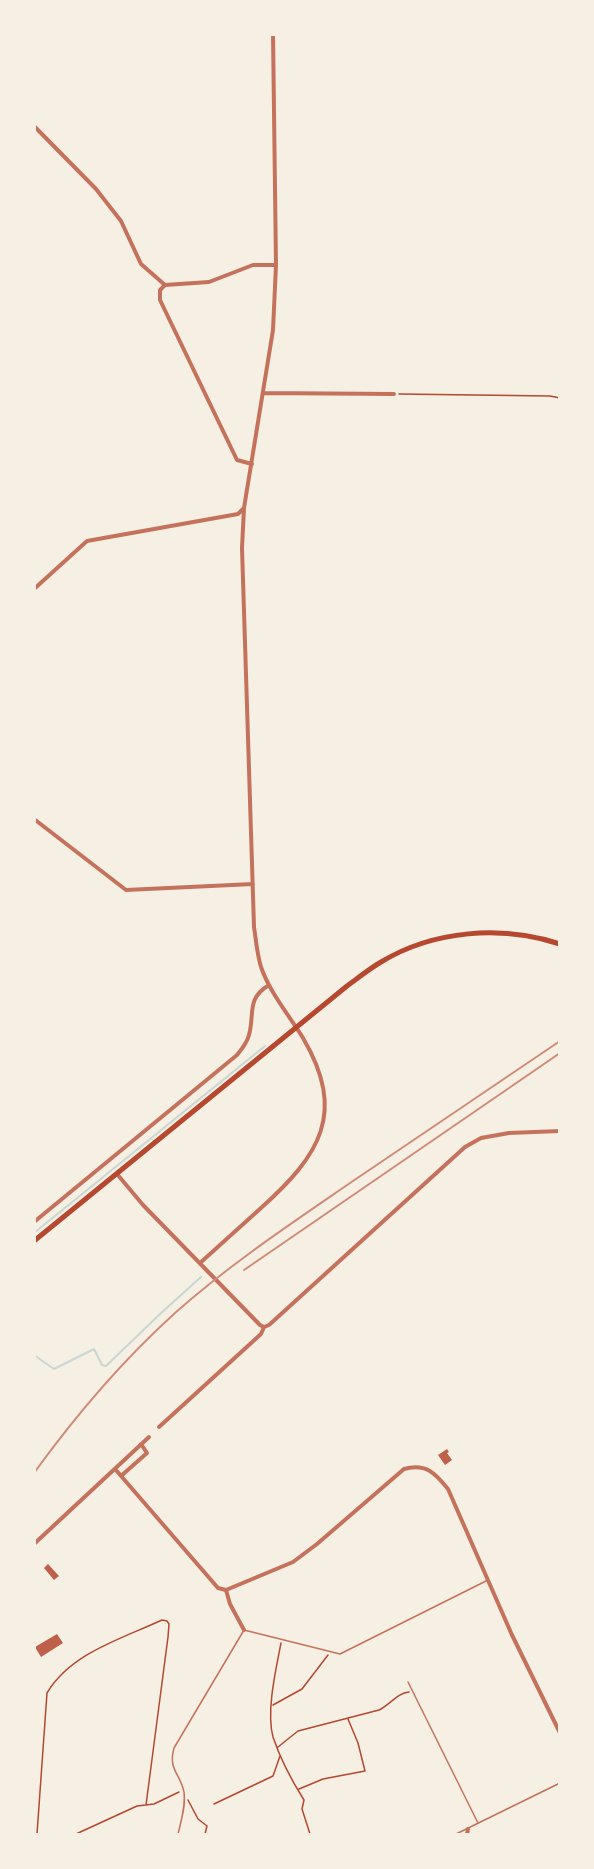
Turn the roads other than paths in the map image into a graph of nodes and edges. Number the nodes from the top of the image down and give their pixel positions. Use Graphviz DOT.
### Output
graph roads {
  1 [pos="273,34"];
  2 [pos="34,126"];
  3 [pos="276,265"];
  4 [pos="165,285"];
  5 [pos="263,393"];
  6 [pos="394,394"];
  7 [pos="252,464"];
  8 [pos="244,508"];
  9 [pos="34,589"];
  10 [pos="34,819"];
  11 [pos="253,884"];
  12 [pos="560,944"];
  13 [pos="269,985"];
  14 [pos="560,1131"];
  15 [pos="117,1174"];
  16 [pos="34,1222"];
  17 [pos="34,1241"];
  18 [pos="200,1263"];
  19 [pos="264,1327"];
  20 [pos="159,1427"];
  21 [pos="149,1437"];
  22 [pos="141,1444"];
  23 [pos="115,1469"];
  24 [pos="121,1476"];
  25 [pos="34,1544"];
  26 [pos="488,1580"];
  27 [pos="226,1590"];
  28 [pos="244,1630"];
  29 [pos="408,1682"];
  30 [pos="560,1733"];
  31 [pos="560,1783"];
  32 [pos="478,1823"];
  33 [pos="468,1828"];
  34 [pos="178,1834"];
  35 [pos="456,1834"];
  36 [pos="467,1834"];
  1 -- 3 [label="street"];
  2 -- 4 [label="street"];
  3 -- 4 [label="street"];
  3 -- 5 [label="street"];
  4 -- 7 [label="street"];
  5 -- 6 [label="street"];
  5 -- 7 [label="street"];
  7 -- 8 [label="street"];
  8 -- 9 [label="street"];
  8 -- 11 [label="street"];
  10 -- 11 [label="street"];
  11 -- 13 [label="street"];
  12 -- 15 [label="main road"];
  13 -- 16 [label="street"];
  13 -- 18 [label="street"];
  14 -- 19 [label="street"];
  15 -- 17 [label="main road"];
  15 -- 18 [label="street"];
  18 -- 19 [label="street"];
  19 -- 20 [label="street"];
  21 -- 22 [label="street"];
  22 -- 23 [label="street"];
  22 -- 24 [label="street"];
  23 -- 24 [label="street"];
  23 -- 25 [label="street"];
  24 -- 27 [label="street"];
  26 -- 27 [label="street"];
  26 -- 28 [label="lane"];
  26 -- 30 [label="street"];
  27 -- 28 [label="street"];
  28 -- 34 [label="lane"];
  29 -- 32 [label="lane"];
  31 -- 32 [label="lane"];
  32 -- 33 [label="lane"];
  33 -- 35 [label="lane"];
  33 -- 36 [label="street"];
}
